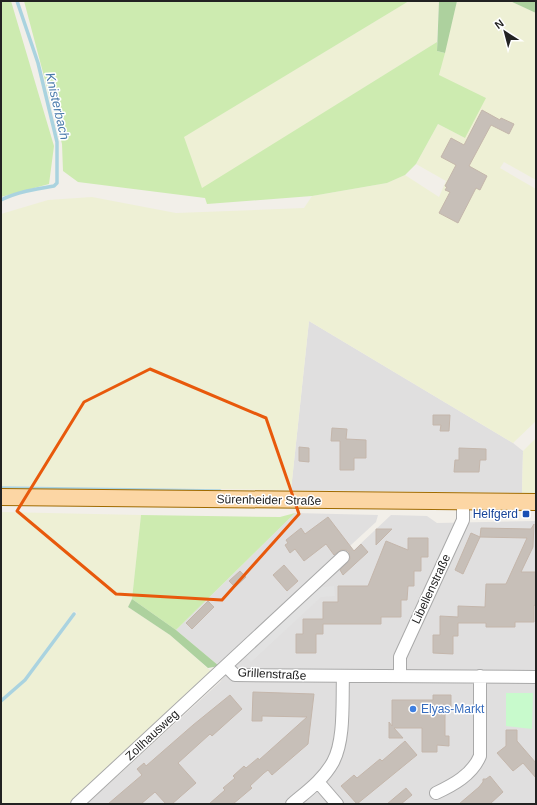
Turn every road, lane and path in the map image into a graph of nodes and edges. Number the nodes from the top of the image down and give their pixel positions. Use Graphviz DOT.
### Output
graph roads {
  1 [pos="1,497"];
  2 [pos="463,502"];
  3 [pos="536,502"];
  4 [pos="343,557"];
  5 [pos="226,666"];
  6 [pos="343,676"];
  7 [pos="400,676"];
  8 [pos="480,676"];
  9 [pos="536,677"];
  10 [pos="318,782"];
  11 [pos="436,793"];
  12 [pos="77,804"];
  13 [pos="292,804"];
  14 [pos="337,804"];
  1 -- 2 [label="main road, Sürenheider Straße"];
  2 -- 3 [label="main road, Sürenheider Straße"];
  2 -- 7 [label="street, Libellenstraße"];
  4 -- 5 [label="street, Grillenstraße"];
  5 -- 6 [label="street, Grillenstraße"];
  5 -- 12 [label="street, Zollhausweg"];
  6 -- 7 [label="street, Grillenstraße"];
  6 -- 10 [label="street"];
  7 -- 8 [label="street, Grillenstraße"];
  8 -- 9 [label="street, Grillenstraße"];
  8 -- 11 [label="street"];
  10 -- 13 [label="street"];
  10 -- 14 [label="street"];
}
